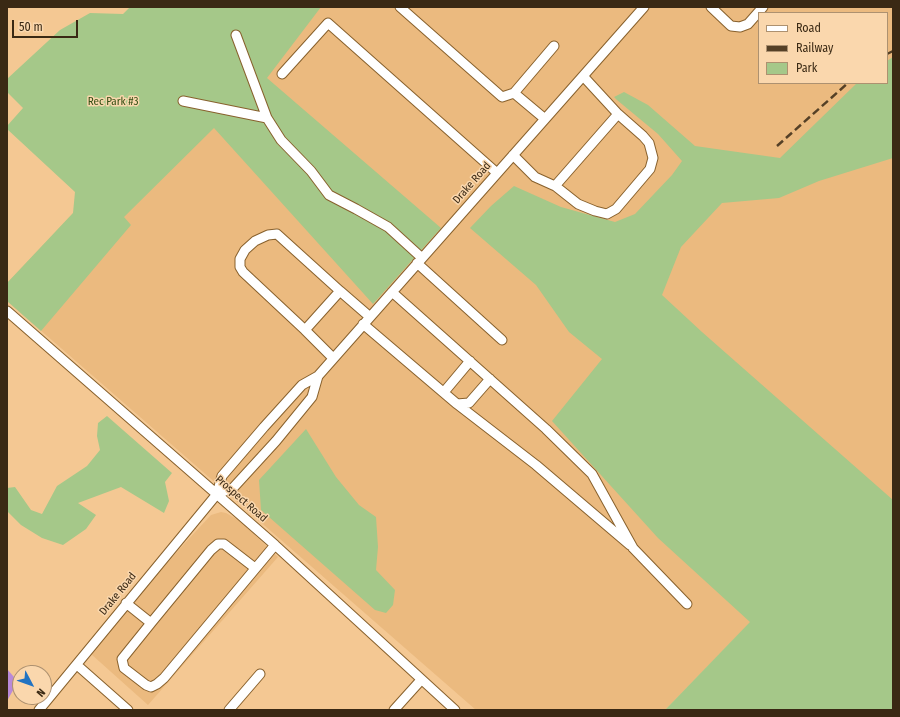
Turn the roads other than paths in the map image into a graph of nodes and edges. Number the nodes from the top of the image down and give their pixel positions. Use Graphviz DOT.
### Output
graph roads {
  1 [pos="400,7"];
  2 [pos="644,7"];
  3 [pos="710,7"];
  4 [pos="758,13"];
  5 [pos="236,35"];
  6 [pos="554,46"];
  7 [pos="282,74"];
  8 [pos="583,76"];
  9 [pos="514,93"];
  10 [pos="182,101"];
  11 [pos="618,114"];
  12 [pos="267,118"];
  13 [pos="545,119"];
  14 [pos="513,155"];
  15 [pos="497,173"];
  16 [pos="554,185"];
  17 [pos="420,261"];
  18 [pos="340,291"];
  19 [pos="392,292"];
  20 [pos="7,311"];
  21 [pos="370,317"];
  22 [pos="363,324"];
  23 [pos="305,330"];
  24 [pos="502,340"];
  25 [pos="333,358"];
  26 [pos="470,361"];
  27 [pos="318,376"];
  28 [pos="490,379"];
  29 [pos="444,392"];
  30 [pos="457,404"];
  31 [pos="217,494"];
  32 [pos="275,545"];
  33 [pos="633,548"];
  34 [pos="255,568"];
  35 [pos="126,603"];
  36 [pos="687,604"];
  37 [pos="151,623"];
  38 [pos="77,665"];
  39 [pos="260,674"];
  40 [pos="421,680"];
  41 [pos="39,710"];
  42 [pos="128,710"];
  43 [pos="229,710"];
  44 [pos="394,710"];
  45 [pos="455,710"];
  1 -- 9 [label="street"];
  2 -- 8 [label="street, Drake Road"];
  3 -- 4 [label="street"];
  5 -- 12 [label="street"];
  6 -- 9 [label="street"];
  7 -- 15 [label="street"];
  8 -- 11 [label="street"];
  8 -- 13 [label="street, Drake Road"];
  9 -- 13 [label="street"];
  10 -- 12 [label="street"];
  11 -- 16 [label="street"];
  11 -- 16 [label="street"];
  12 -- 17 [label="street"];
  13 -- 14 [label="street, Drake Road"];
  14 -- 15 [label="street, Drake Road"];
  14 -- 16 [label="street"];
  15 -- 17 [label="street, Drake Road"];
  17 -- 19 [label="street, Drake Road"];
  17 -- 24 [label="street"];
  18 -- 21 [label="street"];
  18 -- 23 [label="street"];
  18 -- 23 [label="street"];
  19 -- 21 [label="street, Drake Road"];
  19 -- 26 [label="street"];
  20 -- 31 [label="street, Prospect Road"];
  21 -- 22 [label="street, Drake Road"];
  22 -- 25 [label="street, Drake Road"];
  22 -- 29 [label="street"];
  23 -- 25 [label="street"];
  25 -- 27 [label="street, Drake Road"];
  26 -- 28 [label="street"];
  26 -- 29 [label="street"];
  27 -- 31 [label="street, Drake Road"];
  27 -- 31 [label="street, Drake Road"];
  28 -- 30 [label="street"];
  28 -- 33 [label="street"];
  29 -- 30 [label="street"];
  30 -- 33 [label="street"];
  31 -- 32 [label="street, Prospect Road"];
  31 -- 35 [label="street, Drake Road"];
  32 -- 34 [label="street"];
  32 -- 40 [label="street, Prospect Road"];
  33 -- 36 [label="street"];
  34 -- 37 [label="street"];
  34 -- 37 [label="street"];
  35 -- 37 [label="street"];
  35 -- 38 [label="street, Drake Road"];
  38 -- 41 [label="street, Drake Road"];
  38 -- 42 [label="street"];
  39 -- 43 [label="street"];
  40 -- 44 [label="street"];
  40 -- 45 [label="street, Prospect Road"];
}
